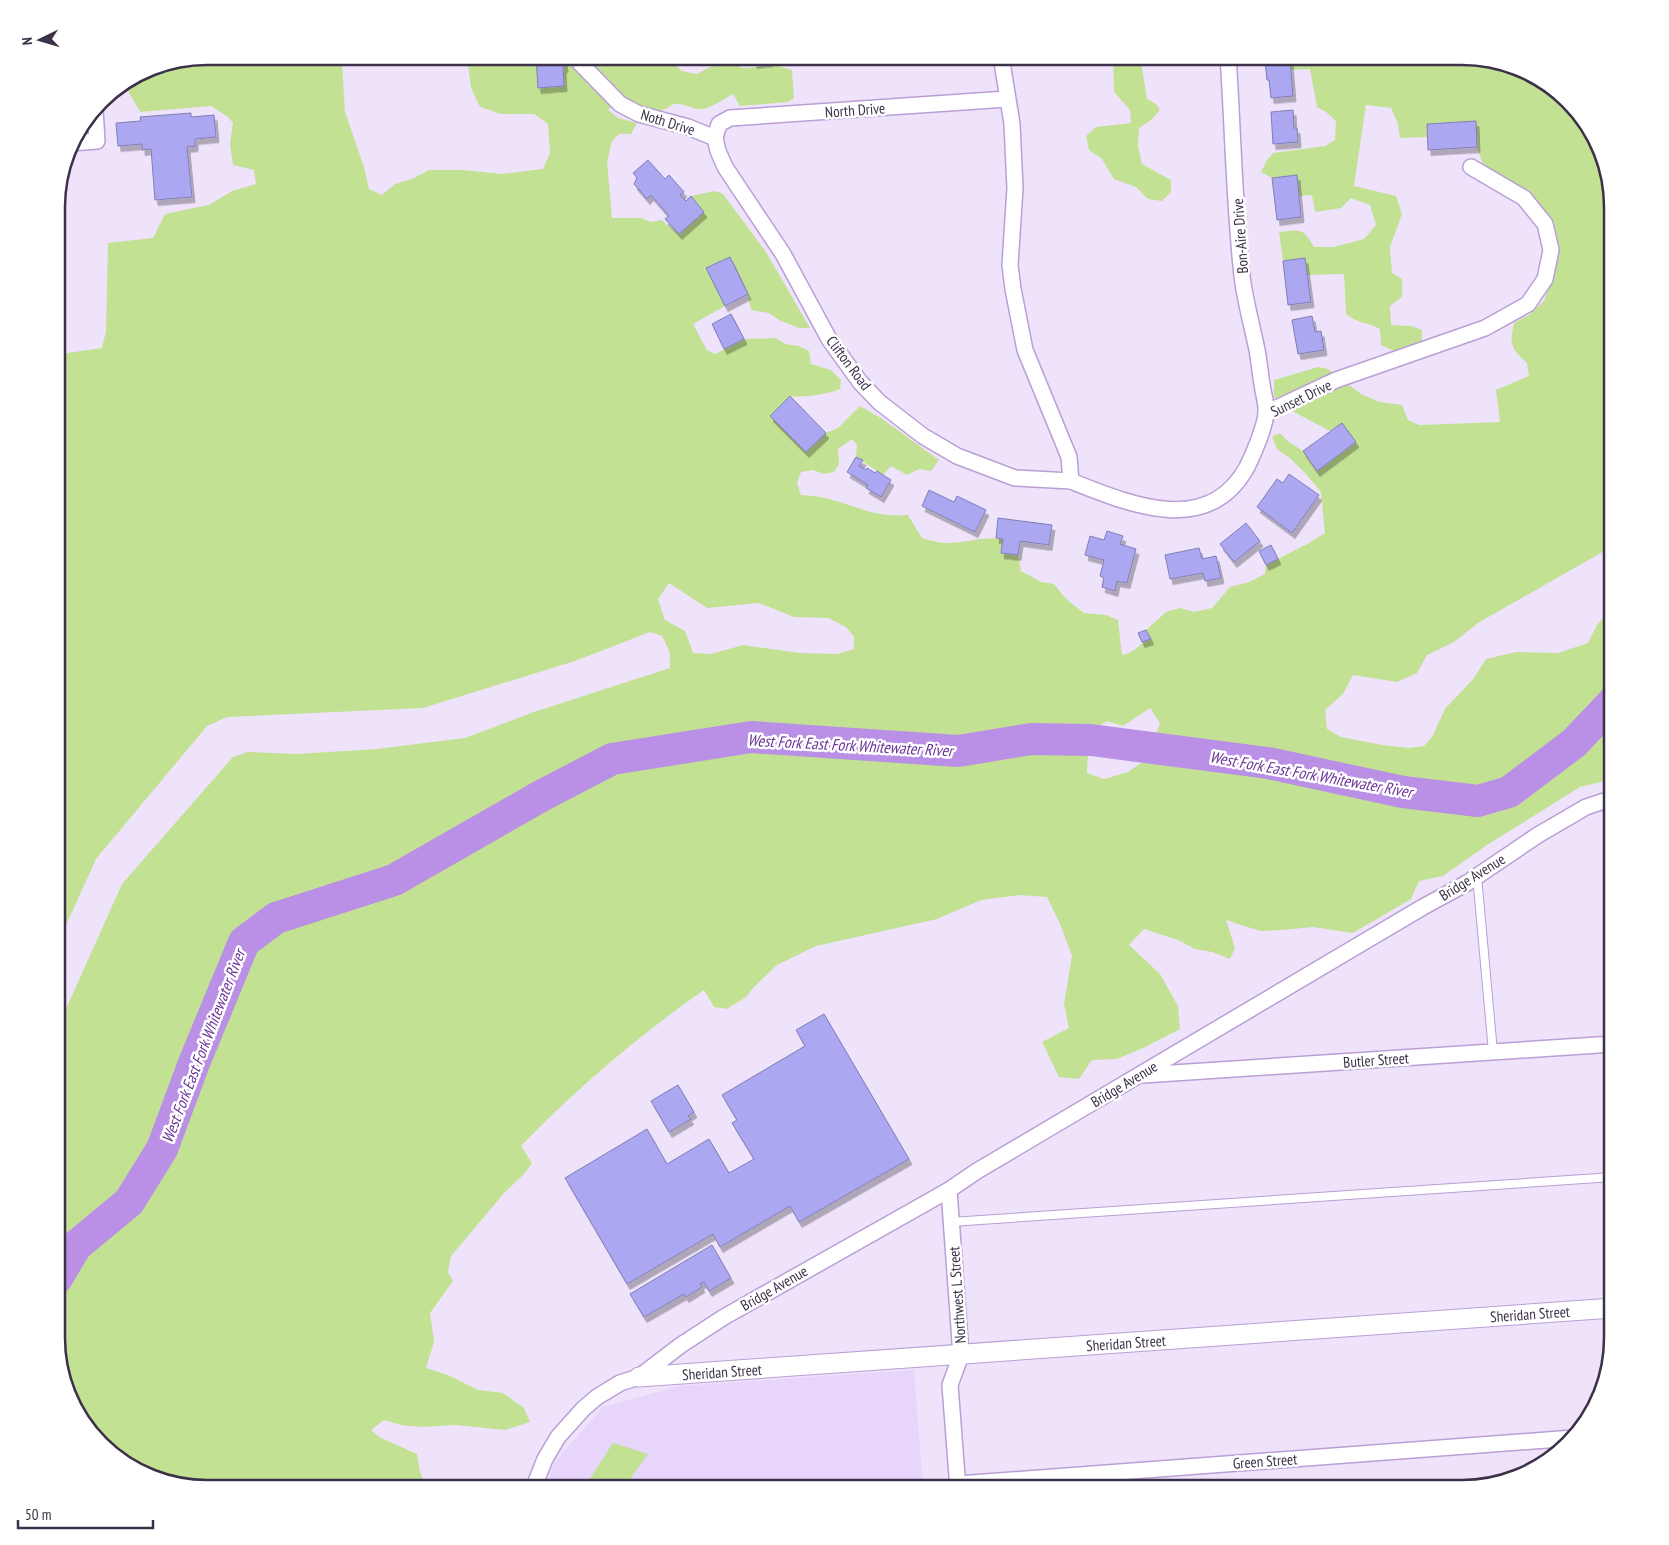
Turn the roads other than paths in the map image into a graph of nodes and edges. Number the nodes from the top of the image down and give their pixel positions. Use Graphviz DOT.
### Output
graph roads {
  1 [pos="582,65"];
  2 [pos="1002,65"];
  3 [pos="1229,65"];
  4 [pos="1007,99"];
  5 [pos="96,119"];
  6 [pos="715,138"];
  7 [pos="81,143"];
  8 [pos="1471,167"];
  9 [pos="1266,413"];
  10 [pos="1071,481"];
  11 [pos="1604,801"];
  12 [pos="1477,876"];
  13 [pos="1604,1045"];
  14 [pos="1493,1052"];
  15 [pos="1139,1075"];
  16 [pos="1604,1178"];
  17 [pos="949,1190"];
  18 [pos="951,1222"];
  19 [pos="1604,1309"];
  20 [pos="962,1355"];
  21 [pos="639,1377"];
  22 [pos="1563,1439"];
  23 [pos="536,1480"];
  24 [pos="957,1480"];
  25 [pos="1046,1480"];
  1 -- 6 [label="street, Noth Drive"];
  2 -- 4 [label="street"];
  3 -- 9 [label="street, Bon-Aire Drive"];
  4 -- 6 [label="street, North Drive"];
  4 -- 10 [label="street"];
  5 -- 7 [label="street"];
  6 -- 10 [label="street, Clifton Road"];
  8 -- 9 [label="street, Sunset Drive"];
  9 -- 10 [label="street, Sunset Drive"];
  11 -- 12 [label="street, Bridge Avenue"];
  12 -- 14 [label="lane"];
  12 -- 15 [label="street, Bridge Avenue"];
  13 -- 14 [label="street, Butler Street"];
  14 -- 15 [label="street, Butler Street"];
  15 -- 17 [label="street, Bridge Avenue"];
  16 -- 18 [label="lane"];
  17 -- 18 [label="street, Northwest L Street"];
  17 -- 21 [label="street, Bridge Avenue"];
  18 -- 20 [label="street, Northwest L Street"];
  19 -- 20 [label="street, Sheridan Street"];
  20 -- 21 [label="street, Sheridan Street"];
  20 -- 24 [label="street, Northwest L Street"];
  21 -- 23 [label="street, Bridge Avenue"];
  22 -- 25 [label="street, Green Street"];
}
